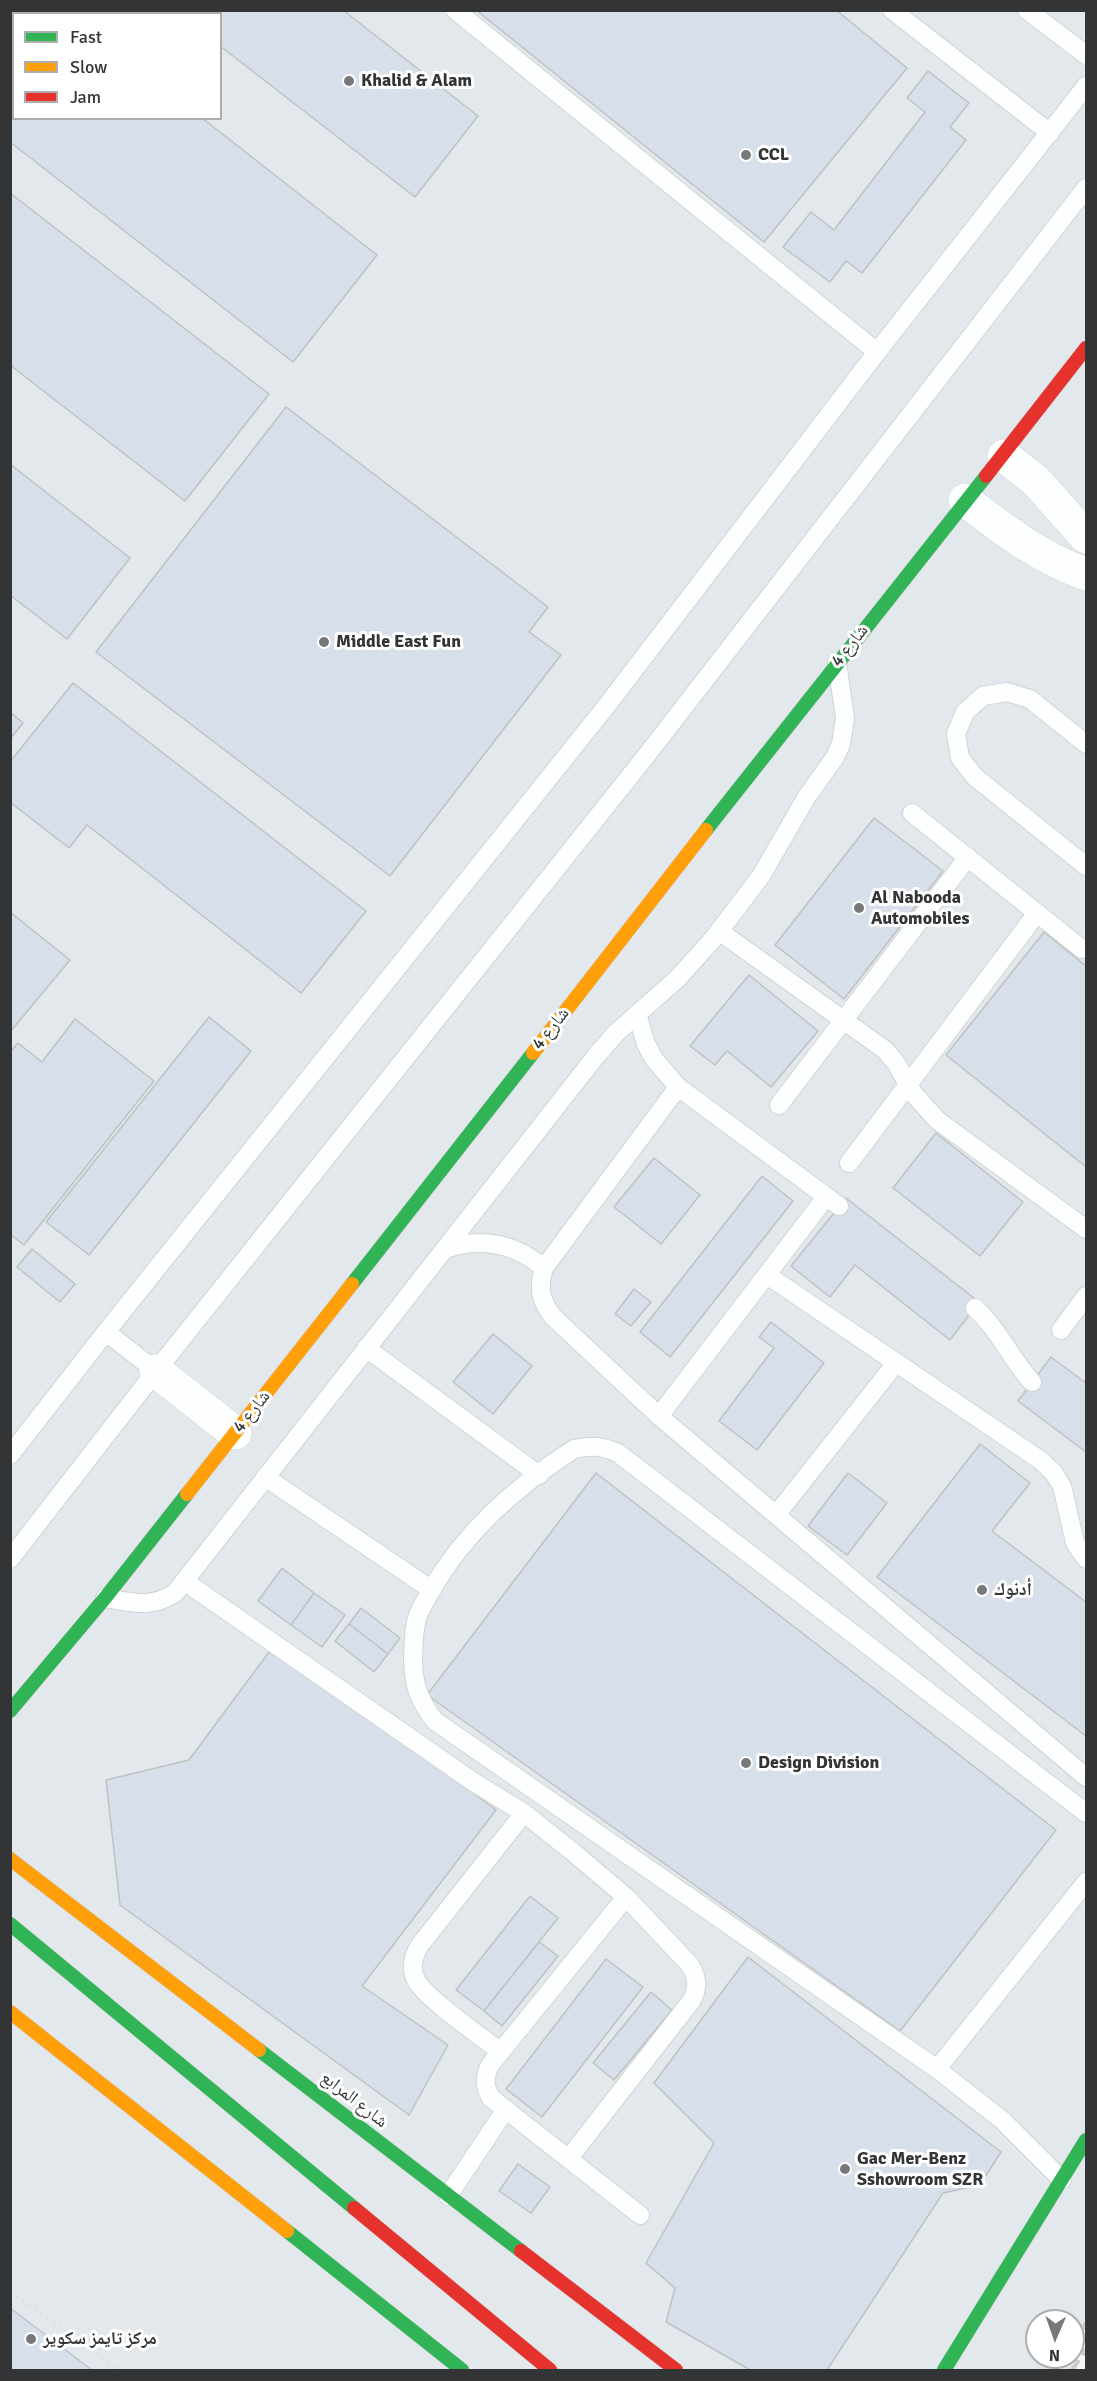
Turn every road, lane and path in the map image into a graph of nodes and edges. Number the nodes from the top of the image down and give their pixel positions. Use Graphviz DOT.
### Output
graph roads {
  1 [pos="455,10"];
  2 [pos="892,10"];
  3 [pos="1031,12"];
  4 [pos="1086,55"];
  5 [pos="1086,86"];
  6 [pos="1081,106"];
  7 [pos="1050,133"];
  8 [pos="1086,188"];
  9 [pos="1086,348"];
  10 [pos="877,352"];
  11 [pos="1005,456"];
  12 [pos="965,500"];
  13 [pos="1086,537"];
  14 [pos="1086,574"];
  15 [pos="837,662"];
  16 [pos="1086,744"];
  17 [pos="912,813"];
  18 [pos="968,857"];
  19 [pos="1086,866"];
  20 [pos="1037,913"];
  21 [pos="719,931"];
  22 [pos="1082,949"];
  23 [pos="637,1014"];
  24 [pos="846,1020"];
  25 [pos="909,1086"];
  26 [pos="678,1087"];
  27 [pos="779,1105"];
  28 [pos="849,1163"];
  29 [pos="1086,1229"];
  30 [pos="445,1249"];
  31 [pos="544,1268"];
  32 [pos="767,1275"];
  33 [pos="1086,1296"];
  34 [pos="975,1308"];
  35 [pos="1061,1330"];
  36 [pos="106,1332"];
  37 [pos="366,1348"];
  38 [pos="896,1363"];
  39 [pos="156,1371"];
  40 [pos="1032,1382"];
  41 [pos="659,1416"];
  42 [pos="235,1433"];
  43 [pos="10,1455"];
  44 [pos="539,1475"];
  45 [pos="265,1477"];
  46 [pos="776,1515"];
  47 [pos="10,1559"];
  48 [pos="1086,1559"];
  49 [pos="184,1581"];
  50 [pos="432,1590"];
  51 [pos="105,1598"];
  52 [pos="11,1713"];
  53 [pos="1086,1777"];
  54 [pos="524,1813"];
  55 [pos="1086,1813"];
  56 [pos="14,1856"];
  57 [pos="1086,1882"];
  58 [pos="626,1897"];
  59 [pos="10,1924"];
  60 [pos="10,2012"];
  61 [pos="501,2052"];
  62 [pos="937,2068"];
  63 [pos="506,2109"];
  64 [pos="1086,2140"];
  65 [pos="569,2158"];
  66 [pos="1062,2180"];
  67 [pos="448,2196"];
  68 [pos="640,2215"];
  69 [pos="10,2291"];
  70 [pos="118,2370"];
  71 [pos="462,2370"];
  72 [pos="550,2370"];
  73 [pos="676,2370"];
  74 [pos="944,2370"];
  1 -- 10 [label="lane"];
  2 -- 7 [label="lane"];
  3 -- 4 [label="lane"];
  5 -- 6 [label="lane"];
  6 -- 7 [label="lane"];
  7 -- 10 [label="lane"];
  8 -- 39 [label="lane"];
  9 -- 11 [label="main road, شارع 4"];
  10 -- 36 [label="lane"];
  11 -- 12 [label="main road, شارع 4"];
  11 -- 13 [label="street"];
  12 -- 14 [label="street"];
  12 -- 15 [label="main road, شارع 4"];
  15 -- 21 [label="lane"];
  15 -- 42 [label="main road, شارع 4"];
  16 -- 19 [label="lane"];
  17 -- 18 [label="lane"];
  18 -- 20 [label="lane"];
  18 -- 24 [label="lane"];
  20 -- 22 [label="lane"];
  20 -- 25 [label="lane"];
  21 -- 23 [label="lane"];
  21 -- 24 [label="lane"];
  23 -- 26 [label="lane"];
  23 -- 30 [label="lane"];
  24 -- 25 [label="lane"];
  24 -- 27 [label="lane"];
  25 -- 28 [label="lane"];
  25 -- 29 [label="lane"];
  26 -- 31 [label="lane"];
  26 -- 32 [label="lane"];
  30 -- 31 [label="lane"];
  30 -- 37 [label="lane"];
  31 -- 41 [label="lane"];
  32 -- 38 [label="lane"];
  32 -- 41 [label="lane"];
  33 -- 35 [label="lane"];
  34 -- 40 [label="lane"];
  36 -- 39 [label="lane"];
  36 -- 43 [label="lane"];
  37 -- 44 [label="lane"];
  37 -- 45 [label="lane"];
  38 -- 46 [label="lane"];
  38 -- 48 [label="lane"];
  39 -- 42 [label="street"];
  39 -- 47 [label="lane"];
  41 -- 46 [label="lane"];
  42 -- 51 [label="main road, شارع 4"];
  44 -- 50 [label="lane"];
  44 -- 55 [label="lane"];
  45 -- 49 [label="lane"];
  45 -- 50 [label="lane"];
  46 -- 53 [label="lane"];
  49 -- 51 [label="lane"];
  49 -- 54 [label="lane"];
  50 -- 62 [label="lane"];
  51 -- 52 [label="main road, شارع 4"];
  54 -- 58 [label="lane"];
  54 -- 61 [label="lane"];
  56 -- 67 [label="main road, شارع المرابع"];
  57 -- 62 [label="lane"];
  58 -- 61 [label="lane"];
  58 -- 65 [label="lane"];
  59 -- 72 [label="main road"];
  60 -- 71 [label="main road"];
  61 -- 63 [label="lane"];
  62 -- 66 [label="lane"];
  63 -- 65 [label="lane"];
  63 -- 67 [label="lane"];
  64 -- 66 [label="main road"];
  65 -- 68 [label="lane"];
  66 -- 74 [label="main road"];
  67 -- 73 [label="main road, شارع المرابع"];
  69 -- 70 [label="path"];
}
